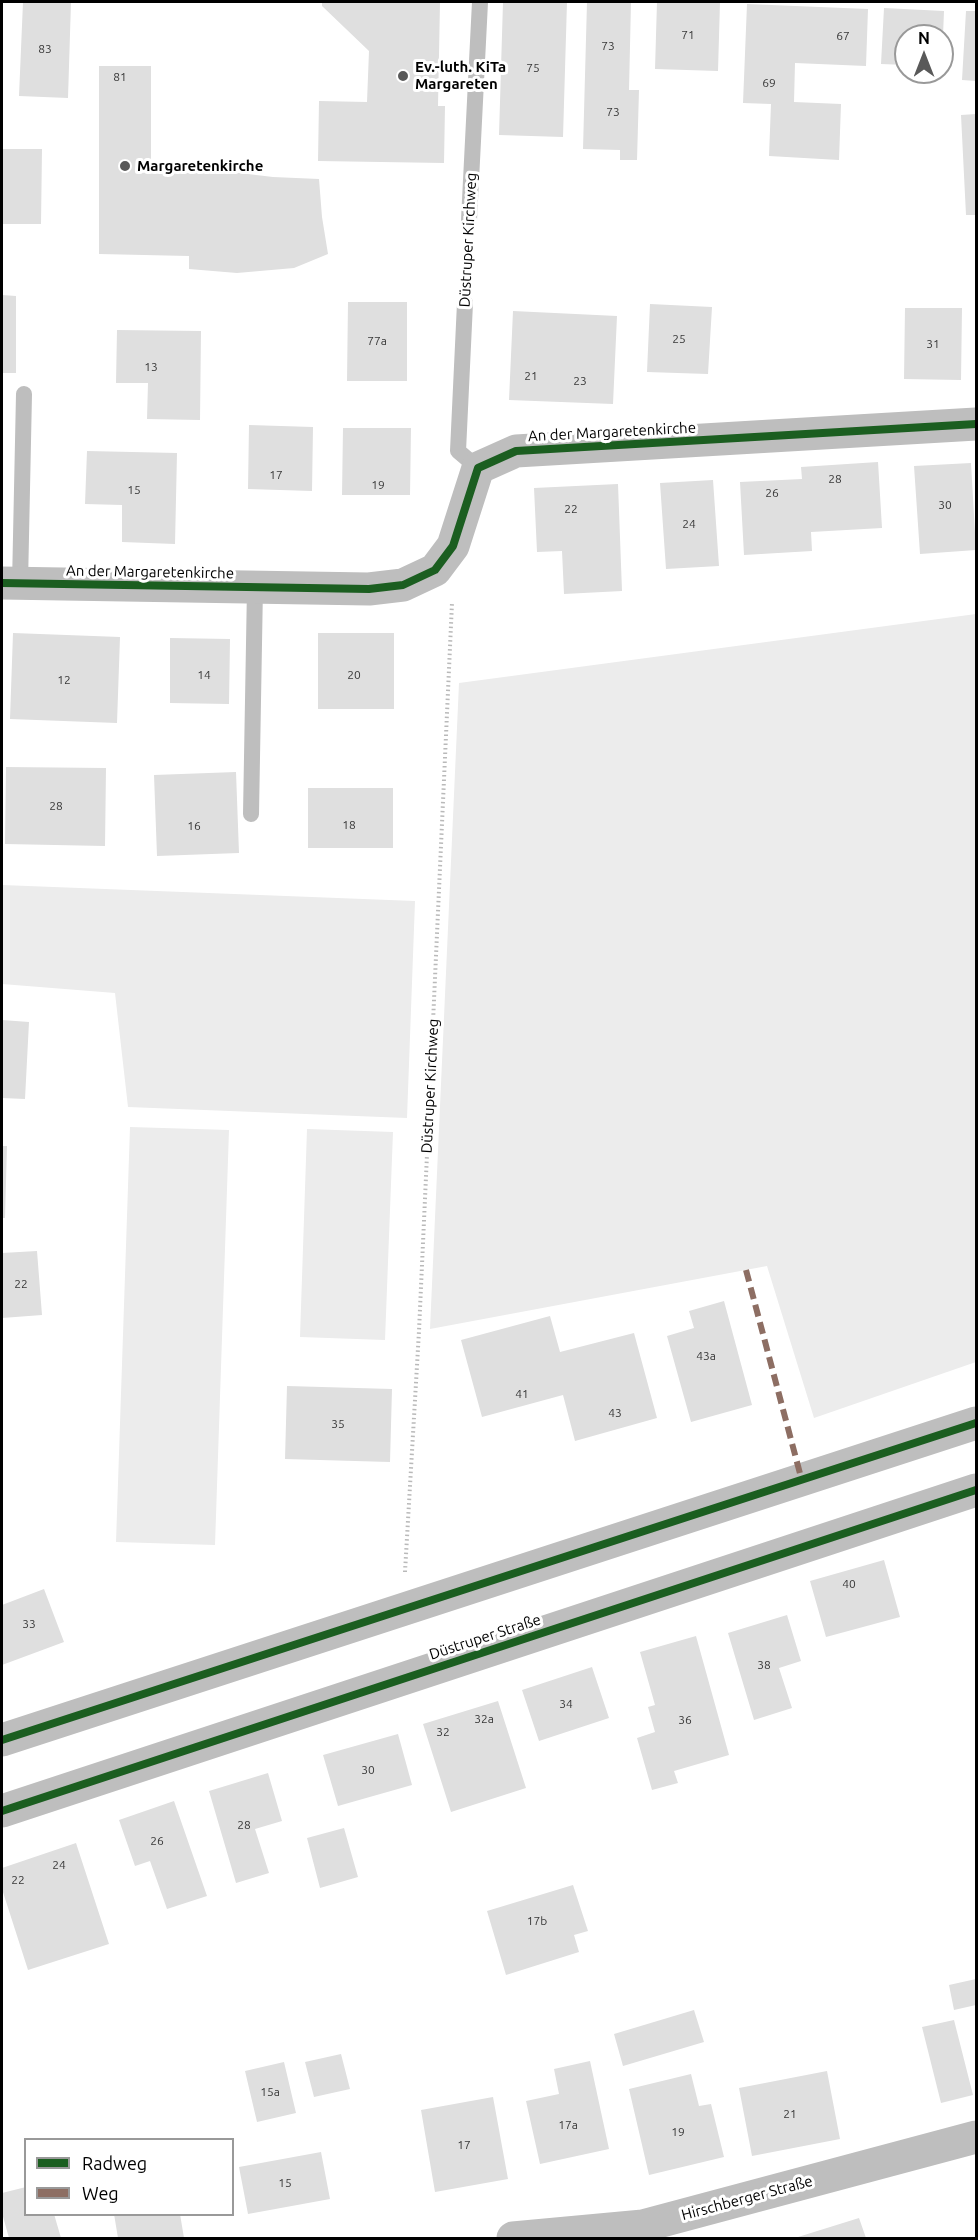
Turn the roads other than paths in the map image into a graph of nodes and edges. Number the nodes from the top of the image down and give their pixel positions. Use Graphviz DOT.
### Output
graph roads {
  1 [pos="480,2"];
  2 [pos="469,220"];
  3 [pos="465,303"];
  4 [pos="24,394"];
  5 [pos="976,424"];
  6 [pos="478,468"];
  7 [pos="11,584"];
  8 [pos="255,587"];
  9 [pos="251,814"];
  10 [pos="976,1423"];
  11 [pos="976,1490"];
  12 [pos="2,1740"];
  13 [pos="2,1811"];
  14 [pos="976,2137"];
  15 [pos="513,2238"];
  1 -- 2 [label="lane, Düstruper Kirchweg"];
  3 -- 6 [label="lane, Düstruper Kirchweg"];
  4 -- 7 [label="lane, An der Margaretenkirche"];
  5 -- 6 [label="street, An der Margaretenkirche"];
  6 -- 8 [label="street, An der Margaretenkirche"];
  7 -- 8 [label="street, An der Margaretenkirche"];
  8 -- 9 [label="lane, An der Margaretenkirche"];
  10 -- 12 [label="street"];
  11 -- 13 [label="street, Düstruper Straße"];
  14 -- 15 [label="street, Hirschberger Straße"];
}
